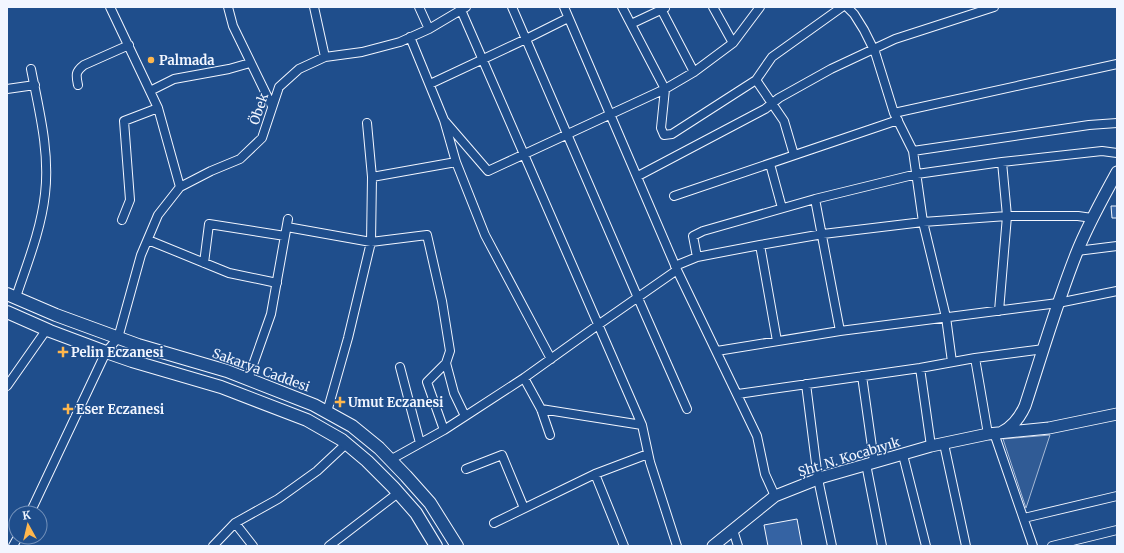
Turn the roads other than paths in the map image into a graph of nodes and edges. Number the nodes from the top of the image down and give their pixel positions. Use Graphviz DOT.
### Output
graph roads {
  1 [pos="110,7"];
  2 [pos="228,7"];
  3 [pos="314,7"];
  4 [pos="419,7"];
  5 [pos="512,7"];
  6 [pos="564,7"];
  7 [pos="622,7"];
  8 [pos="713,7"];
  9 [pos="760,7"];
  10 [pos="842,7"];
  11 [pos="847,7"];
  12 [pos="994,7"];
  13 [pos="662,8"];
  14 [pos="464,9"];
  15 [pos="568,18"];
  16 [pos="631,24"];
  17 [pos="429,29"];
  18 [pos="410,37"];
  19 [pos="526,39"];
  20 [pos="733,43"];
  21 [pos="129,46"];
  22 [pos="873,49"];
  23 [pos="325,57"];
  24 [pos="482,59"];
  25 [pos="250,63"];
  26 [pos="1117,64"];
  27 [pos="32,69"];
  28 [pos="694,72"];
  29 [pos="756,80"];
  30 [pos="430,84"];
  31 [pos="34,85"];
  32 [pos="78,85"];
  33 [pos="7,89"];
  34 [pos="665,89"];
  35 [pos="150,91"];
  36 [pos="772,102"];
  37 [pos="272,106"];
  38 [pos="158,108"];
  39 [pos="610,114"];
  40 [pos="896,117"];
  41 [pos="444,120"];
  42 [pos="367,123"];
  43 [pos="1117,123"];
  44 [pos="567,134"];
  45 [pos="912,151"];
  46 [pos="1117,153"];
  47 [pos="524,154"];
  48 [pos="794,155"];
  49 [pos="456,162"];
  50 [pos="1002,162"];
  51 [pos="770,164"];
  52 [pos="1117,172"];
  53 [pos="917,174"];
  54 [pos="638,176"];
  55 [pos="372,177"];
  56 [pos="180,187"];
  57 [pos="674,196"];
  58 [pos="815,199"];
  59 [pos="782,208"];
  60 [pos="1007,216"];
  61 [pos="1092,218"];
  62 [pos="122,220"];
  63 [pos="923,222"];
  64 [pos="286,227"];
  65 [pos="823,234"];
  66 [pos="148,240"];
  67 [pos="371,242"];
  68 [pos="760,245"];
  69 [pos="1117,246"];
  70 [pos="1077,252"];
  71 [pos="697,257"];
  72 [pos="204,263"];
  73 [pos="676,268"];
  74 [pos="277,283"];
  75 [pos="1117,291"];
  76 [pos="11,295"];
  77 [pos="638,298"];
  78 [pos="1058,303"];
  79 [pos="999,311"];
  80 [pos="7,312"];
  81 [pos="946,317"];
  82 [pos="598,325"];
  83 [pos="47,329"];
  84 [pos="840,331"];
  85 [pos="118,338"];
  86 [pos="777,341"];
  87 [pos="1044,349"];
  88 [pos="717,351"];
  89 [pos="106,352"];
  90 [pos="975,358"];
  91 [pos="551,359"];
  92 [pos="952,362"];
  93 [pos="446,363"];
  94 [pos="400,367"];
  95 [pos="920,368"];
  96 [pos="862,376"];
  97 [pos="524,378"];
  98 [pos="248,379"];
  99 [pos="806,384"];
  100 [pos="7,386"];
  101 [pos="738,394"];
  102 [pos="541,409"];
  103 [pos="688,409"];
  104 [pos="327,412"];
  105 [pos="1117,414"];
  106 [pos="465,416"];
  107 [pos="642,425"];
  108 [pos="444,430"];
  109 [pos="991,434"];
  110 [pos="550,435"];
  111 [pos="420,443"];
  112 [pos="347,444"];
  113 [pos="944,444"];
  114 [pos="931,446"];
  115 [pos="648,454"];
  116 [pos="902,455"];
  117 [pos="390,460"];
  118 [pos="870,463"];
  119 [pos="466,469"];
  120 [pos="596,474"];
  121 [pos="818,479"];
  122 [pos="398,493"];
  123 [pos="775,496"];
  124 [pos="1117,496"];
  125 [pos="34,505"];
  126 [pos="524,508"];
  127 [pos="1024,518"];
  128 [pos="235,522"];
  129 [pos="494,523"];
  130 [pos="733,530"];
  131 [pos="1117,530"];
  132 [pos="213,546"];
  133 [pos="253,546"];
  134 [pos="329,546"];
  135 [pos="436,546"];
  136 [pos="457,546"];
  137 [pos="624,546"];
  138 [pos="677,546"];
  139 [pos="713,546"];
  140 [pos="738,546"];
  141 [pos="832,546"];
  142 [pos="882,546"];
  143 [pos="926,546"];
  144 [pos="966,546"];
  145 [pos="1033,546"];
  146 [pos="1052,546"];
  1 -- 21 [label="street"];
  2 -- 25 [label="street"];
  3 -- 23 [label="street"];
  4 -- 17 [label="street"];
  5 -- 19 [label="street"];
  6 -- 15 [label="street"];
  7 -- 16 [label="street"];
  8 -- 20 [label="street"];
  9 -- 20 [label="street"];
  10 -- 29 [label="street"];
  11 -- 22 [label="street"];
  12 -- 22 [label="street"];
  13 -- 16 [label="street"];
  13 -- 28 [label="street"];
  14 -- 17 [label="street, Öbek"];
  14 -- 24 [label="street"];
  15 -- 19 [label="street"];
  15 -- 39 [label="street"];
  16 -- 34 [label="street"];
  17 -- 18 [label="street, Öbek"];
  18 -- 23 [label="street, Öbek"];
  18 -- 30 [label="street"];
  19 -- 24 [label="street"];
  19 -- 44 [label="street"];
  20 -- 28 [label="street"];
  21 -- 32 [label="street"];
  21 -- 35 [label="street"];
  22 -- 36 [label="street"];
  22 -- 40 [label="street"];
  23 -- 37 [label="street, Öbek"];
  24 -- 30 [label="street"];
  24 -- 47 [label="street"];
  25 -- 35 [label="street"];
  25 -- 37 [label="street"];
  26 -- 40 [label="street"];
  27 -- 31 [label="street"];
  28 -- 34 [label="street"];
  29 -- 34 [label="street"];
  29 -- 36 [label="street"];
  30 -- 41 [label="street"];
  31 -- 33 [label="street"];
  31 -- 76 [label="street"];
  34 -- 39 [label="street"];
  35 -- 38 [label="street"];
  36 -- 48 [label="street"];
  36 -- 54 [label="street"];
  37 -- 56 [label="street, Öbek"];
  38 -- 56 [label="street"];
  38 -- 62 [label="street"];
  39 -- 44 [label="street"];
  39 -- 54 [label="street"];
  40 -- 45 [label="street"];
  40 -- 48 [label="street"];
  41 -- 47 [label="street"];
  41 -- 49 [label="street"];
  42 -- 55 [label="street"];
  43 -- 45 [label="street"];
  44 -- 47 [label="street"];
  44 -- 77 [label="street"];
  45 -- 53 [label="street"];
  46 -- 50 [label="street"];
  47 -- 82 [label="street"];
  48 -- 51 [label="street"];
  49 -- 55 [label="street"];
  49 -- 91 [label="street"];
  50 -- 53 [label="street"];
  50 -- 60 [label="street"];
  51 -- 57 [label="street"];
  51 -- 59 [label="street"];
  52 -- 61 [label="street"];
  53 -- 58 [label="street"];
  53 -- 63 [label="street"];
  54 -- 73 [label="street"];
  55 -- 67 [label="street"];
  56 -- 66 [label="street, Öbek"];
  58 -- 59 [label="street"];
  58 -- 65 [label="street"];
  59 -- 71 [label="street"];
  60 -- 61 [label="street"];
  60 -- 63 [label="street"];
  60 -- 79 [label="street"];
  61 -- 70 [label="street"];
  63 -- 65 [label="street"];
  63 -- 81 [label="street"];
  64 -- 67 [label="street"];
  64 -- 72 [label="street"];
  64 -- 74 [label="street"];
  65 -- 68 [label="street"];
  65 -- 84 [label="street"];
  66 -- 72 [label="street"];
  66 -- 85 [label="street, Öbek"];
  67 -- 93 [label="street"];
  67 -- 104 [label="street"];
  68 -- 71 [label="street"];
  68 -- 86 [label="street"];
  69 -- 70 [label="street"];
  70 -- 78 [label="street"];
  71 -- 73 [label="street"];
  72 -- 74 [label="street"];
  73 -- 77 [label="street"];
  73 -- 88 [label="street"];
  74 -- 98 [label="street"];
  75 -- 78 [label="street"];
  76 -- 85 [label="main road, Sakarya Caddesi"];
  77 -- 82 [label="street"];
  77 -- 103 [label="street"];
  78 -- 79 [label="street"];
  78 -- 87 [label="street"];
  79 -- 81 [label="street"];
  80 -- 83 [label="main road"];
  81 -- 84 [label="street"];
  81 -- 92 [label="street"];
  82 -- 91 [label="street"];
  82 -- 107 [label="street"];
  83 -- 89 [label="main road"];
  83 -- 100 [label="street"];
  84 -- 86 [label="street"];
  85 -- 89 [label="street, Öbek"];
  85 -- 98 [label="main road, Sakarya Caddesi"];
  86 -- 88 [label="street"];
  87 -- 90 [label="street"];
  87 -- 109 [label="street"];
  88 -- 101 [label="street"];
  89 -- 112 [label="main road"];
  89 -- 125 [label="street, Öbek"];
  90 -- 92 [label="street"];
  90 -- 109 [label="street"];
  91 -- 97 [label="street"];
  92 -- 95 [label="street"];
  93 -- 106 [label="street"];
  93 -- 108 [label="street"];
  94 -- 111 [label="street"];
  95 -- 96 [label="street"];
  95 -- 114 [label="street"];
  96 -- 99 [label="street"];
  96 -- 118 [label="street"];
  97 -- 102 [label="street"];
  97 -- 106 [label="street"];
  98 -- 104 [label="main road, Sakarya Caddesi"];
  99 -- 101 [label="street"];
  99 -- 121 [label="street"];
  101 -- 123 [label="street"];
  102 -- 107 [label="street"];
  102 -- 110 [label="street"];
  104 -- 117 [label="main road, Sakarya Caddesi"];
  105 -- 109 [label="street, Şht. N. Kocabıyık"];
  106 -- 108 [label="street"];
  107 -- 115 [label="street"];
  108 -- 111 [label="street"];
  109 -- 113 [label="street, Şht. N. Kocabıyık"];
  109 -- 127 [label="street"];
  111 -- 117 [label="street"];
  112 -- 122 [label="main road"];
  112 -- 128 [label="street"];
  113 -- 114 [label="street, Şht. N. Kocabıyık"];
  113 -- 144 [label="street"];
  114 -- 116 [label="street, Şht. N. Kocabıyık"];
  115 -- 120 [label="street"];
  115 -- 138 [label="street"];
  116 -- 118 [label="street, Şht. N. Kocabıyık"];
  116 -- 143 [label="street"];
  117 -- 136 [label="main road, Sakarya Caddesi"];
  118 -- 121 [label="street, Şht. N. Kocabıyık"];
  118 -- 142 [label="street"];
  119 -- 126 [label="street"];
  120 -- 126 [label="street"];
  120 -- 137 [label="street"];
  121 -- 123 [label="street, Şht. N. Kocabıyık"];
  121 -- 141 [label="street"];
  122 -- 134 [label="street"];
  122 -- 135 [label="main road"];
  123 -- 130 [label="street, Şht. N. Kocabıyık"];
  124 -- 127 [label="street"];
  126 -- 129 [label="street"];
  127 -- 145 [label="street"];
  128 -- 132 [label="street"];
  128 -- 133 [label="street"];
  130 -- 139 [label="street, Şht. N. Kocabıyık"];
  130 -- 140 [label="street"];
  131 -- 146 [label="street"];
}
